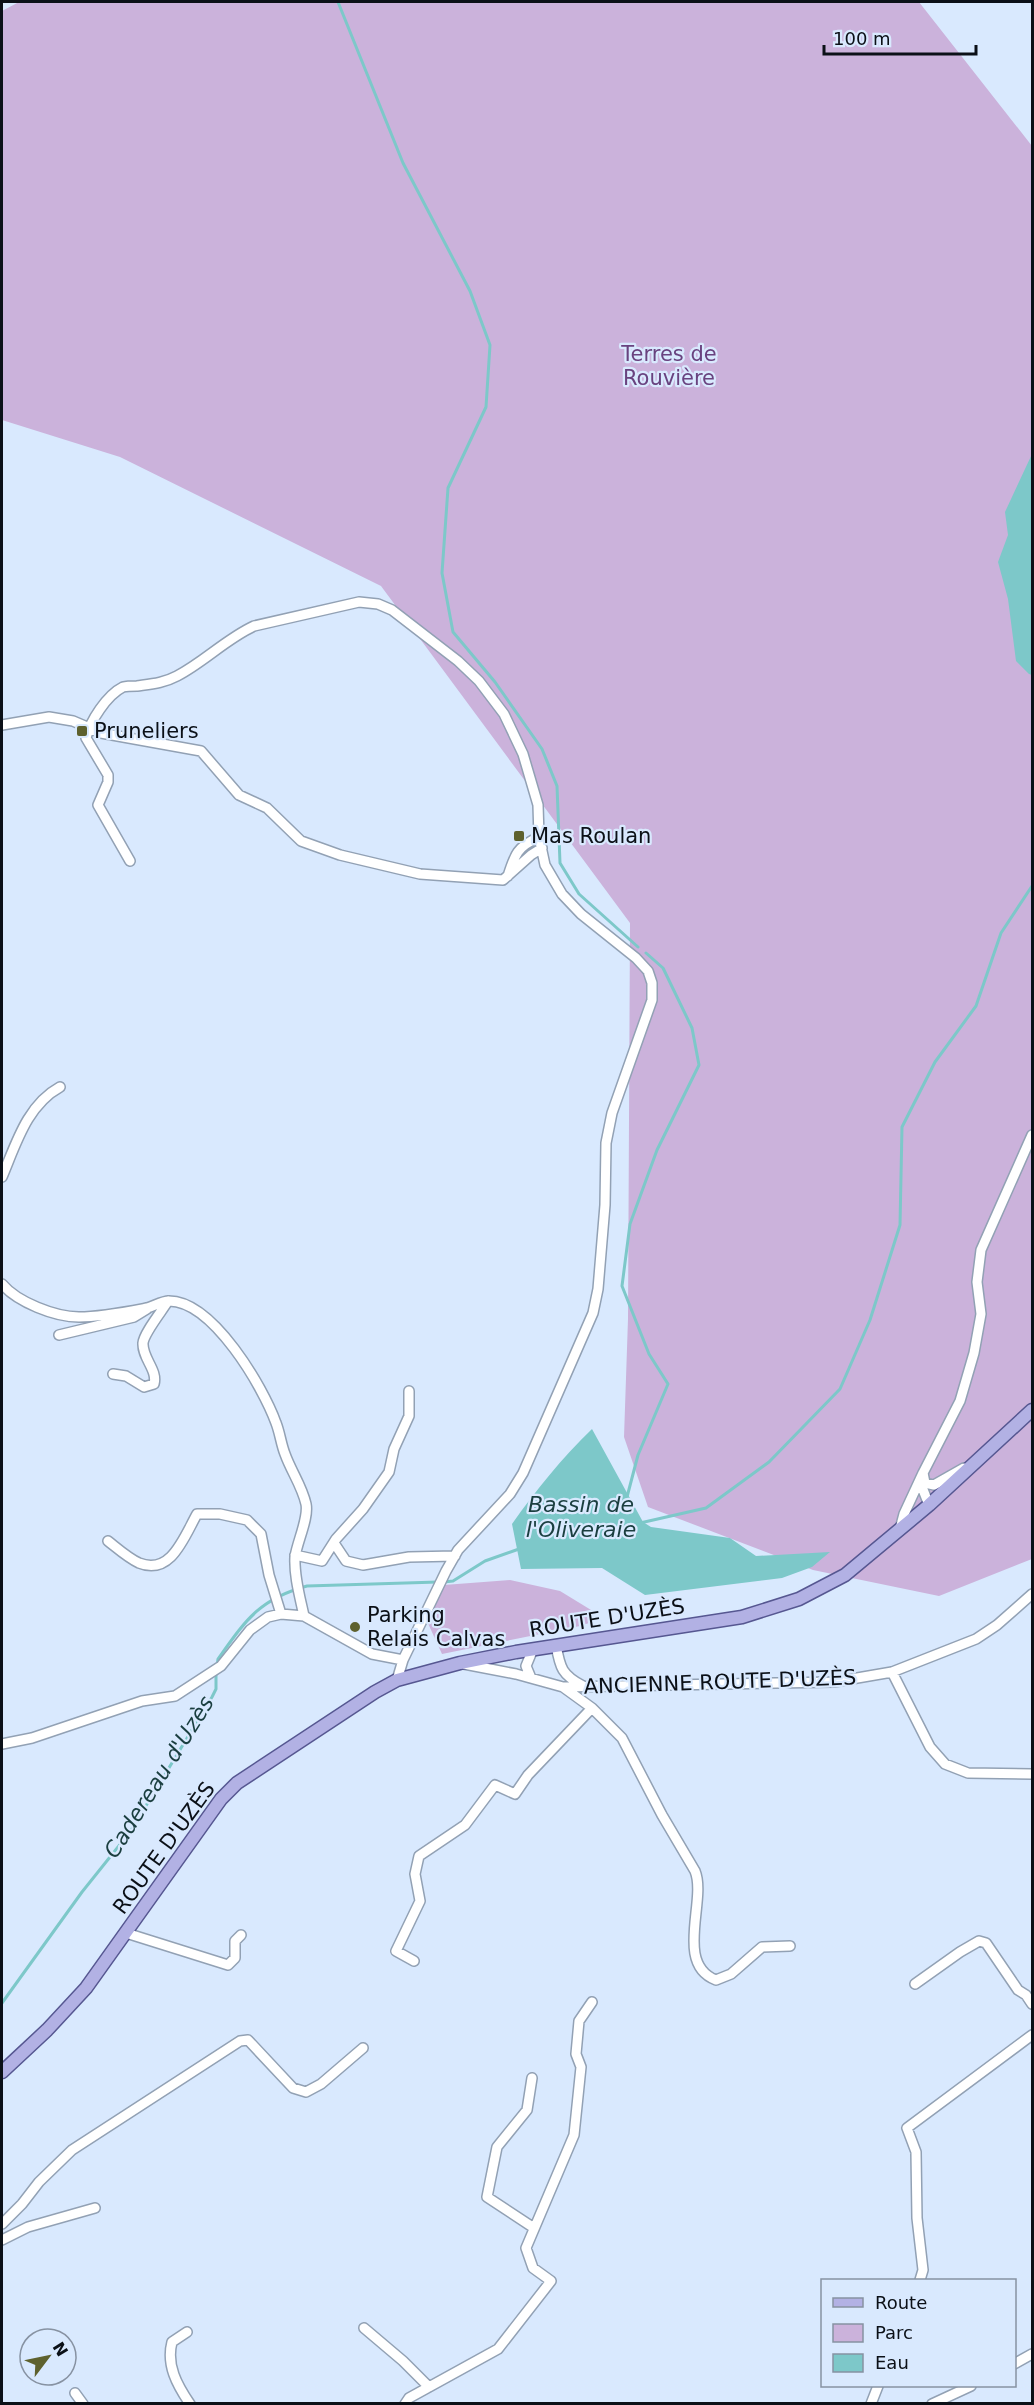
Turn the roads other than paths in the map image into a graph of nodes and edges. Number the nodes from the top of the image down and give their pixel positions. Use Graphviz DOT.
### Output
graph roads {
  1 [pos="2,724"];
  2 [pos="88,730"];
  3 [pos="539,837"];
  4 [pos="542,848"];
  5 [pos="130,861"];
  6 [pos="508,876"];
  7 [pos="60,1088"];
  8 [pos="1032,1135"];
  9 [pos="2,1176"];
  10 [pos="2,1284"];
  11 [pos="168,1301"];
  12 [pos="149,1307"];
  13 [pos="59,1335"];
  14 [pos="113,1374"];
  15 [pos="410,1391"];
  16 [pos="1032,1410"];
  17 [pos="980,1460"];
  18 [pos="923,1473"];
  19 [pos="915,1491"];
  20 [pos="926,1508"];
  21 [pos="900,1529"];
  22 [pos="108,1541"];
  23 [pos="334,1543"];
  24 [pos="296,1556"];
  25 [pos="455,1556"];
  26 [pos="1032,1594"];
  27 [pos="281,1614"];
  28 [pos="304,1616"];
  29 [pos="556,1645"];
  30 [pos="533,1649"];
  31 [pos="403,1660"];
  32 [pos="460,1663"];
  33 [pos="560,1664"];
  34 [pos="892,1672"];
  35 [pos="531,1678"];
  36 [pos="397,1680"];
  37 [pos="544,1682"];
  38 [pos="563,1687"];
  39 [pos="585,1687"];
  40 [pos="592,1708"];
  41 [pos="2,1744"];
  42 [pos="1032,1774"];
  43 [pos="126,1933"];
  44 [pos="241,1935"];
  45 [pos="790,1946"];
  46 [pos="414,1961"];
  47 [pos="915,1984"];
  48 [pos="592,2002"];
  49 [pos="1032,2004"];
  50 [pos="1032,2035"];
  51 [pos="363,2048"];
  52 [pos="2,2072"];
  53 [pos="532,2078"];
  54 [pos="95,2208"];
  55 [pos="2,2224"];
  56 [pos="534,2228"];
  57 [pos="2,2240"];
  58 [pos="920,2279"];
  59 [pos="364,2328"];
  60 [pos="187,2332"];
  61 [pos="1032,2354"];
  62 [pos="1016,2363"];
  63 [pos="429,2387"];
  64 [pos="877,2387"];
  65 [pos="966,2387"];
  66 [pos="75,2393"];
  67 [pos="83,2403"];
  68 [pos="190,2403"];
  69 [pos="405,2403"];
  70 [pos="870,2403"];
  71 [pos="932,2403"];
  1 -- 2 [label="street"];
  2 -- 3 [label="street"];
  2 -- 5 [label="street"];
  2 -- 6 [label="street"];
  3 -- 4 [label="street"];
  3 -- 6 [label="street"];
  4 -- 6 [label="street"];
  4 -- 25 [label="street"];
  7 -- 9 [label="street"];
  8 -- 18 [label="street"];
  10 -- 12 [label="street"];
  11 -- 12 [label="street"];
  11 -- 14 [label="street"];
  11 -- 24 [label="street"];
  12 -- 13 [label="street"];
  15 -- 23 [label="street"];
  16 -- 17 [label="main road, ROUTE D'UZÈS"];
  17 -- 18 [label="street"];
  17 -- 20 [label="main road, ROUTE D'UZÈS"];
  18 -- 19 [label="street"];
  18 -- 20 [label="street"];
  19 -- 20 [label="street"];
  19 -- 21 [label="street"];
  20 -- 21 [label="main road, ROUTE D'UZÈS"];
  21 -- 29 [label="main road, ROUTE D'UZÈS"];
  22 -- 27 [label="street"];
  23 -- 24 [label="street"];
  23 -- 25 [label="street"];
  24 -- 28 [label="street"];
  25 -- 31 [label="street"];
  26 -- 34 [label="street, ANCIENNE ROUTE D'UZÈS"];
  27 -- 28 [label="street"];
  27 -- 41 [label="street"];
  28 -- 31 [label="street"];
  29 -- 30 [label="main road, ROUTE D'UZÈS"];
  29 -- 33 [label="street"];
  30 -- 32 [label="main road, ROUTE D'UZÈS"];
  30 -- 35 [label="street"];
  31 -- 36 [label="street"];
  32 -- 35 [label="street, ANCIENNE ROUTE D'UZÈS"];
  32 -- 36 [label="main road, ROUTE D'UZÈS"];
  33 -- 37 [label="street"];
  33 -- 39 [label="street"];
  34 -- 39 [label="street, ANCIENNE ROUTE D'UZÈS"];
  34 -- 42 [label="street"];
  35 -- 37 [label="street, ANCIENNE ROUTE D'UZÈS"];
  36 -- 43 [label="main road, ROUTE D'UZÈS"];
  37 -- 38 [label="street, ANCIENNE ROUTE D'UZÈS"];
  38 -- 39 [label="street, ANCIENNE ROUTE D'UZÈS"];
  38 -- 40 [label="street"];
  40 -- 45 [label="street"];
  40 -- 46 [label="street"];
  43 -- 44 [label="street"];
  43 -- 52 [label="main road, ROUTE D'UZÈS"];
  47 -- 49 [label="street"];
  48 -- 56 [label="street"];
  50 -- 58 [label="street"];
  51 -- 55 [label="street"];
  53 -- 56 [label="street"];
  54 -- 57 [label="street"];
  56 -- 63 [label="street"];
  59 -- 63 [label="street"];
  60 -- 68 [label="street"];
  61 -- 62 [label="street"];
  63 -- 69 [label="street"];
  64 -- 70 [label="street"];
  65 -- 71 [label="street"];
  66 -- 67 [label="street"];
}
